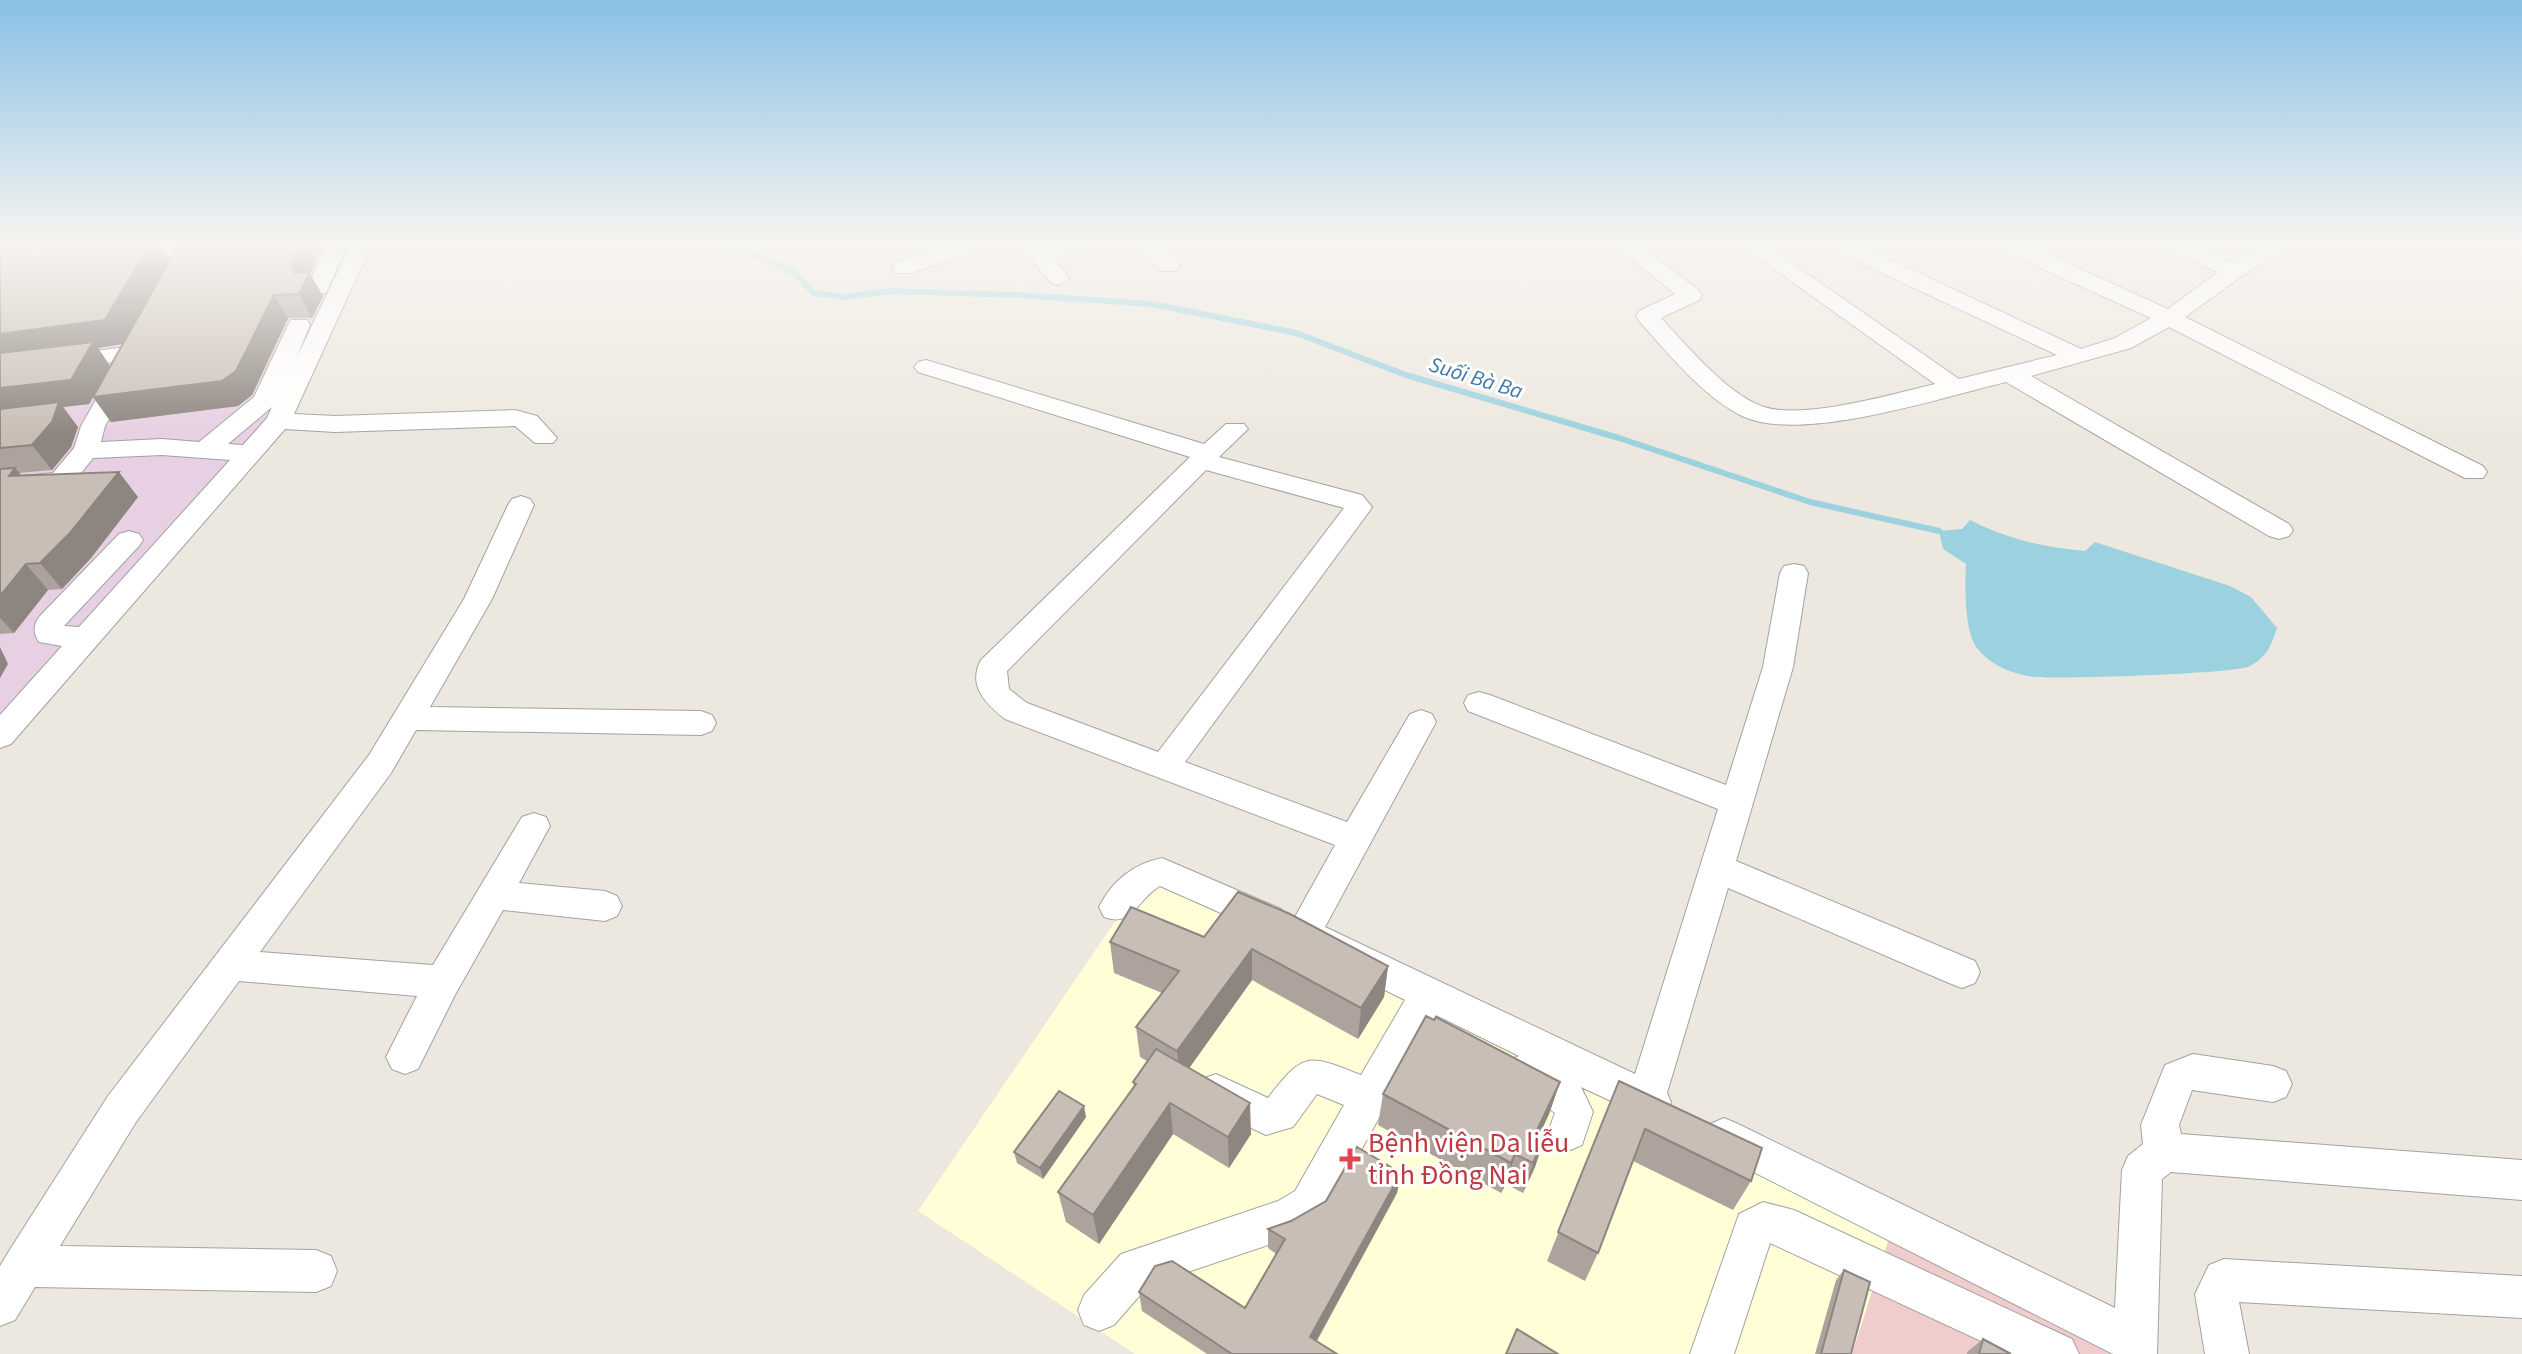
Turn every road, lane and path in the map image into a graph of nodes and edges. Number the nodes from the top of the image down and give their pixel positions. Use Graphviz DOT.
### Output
graph roads {
  1 [pos="331,309"];
  2 [pos="1661,309"];
  3 [pos="1843,309"];
  4 [pos="1978,309"];
  5 [pos="2150,309"];
  6 [pos="2181,309"];
  7 [pos="2169,318"];
  8 [pos="299,325"];
  9 [pos="148,326"];
  10 [pos="134,353"];
  11 [pos="2080,357"];
  12 [pos="926,367"];
  13 [pos="0,370"];
  14 [pos="2008,373"];
  15 [pos="1955,387"];
  16 [pos="101,413"];
  17 [pos="72,416"];
  18 [pos="278,421"];
  19 [pos="1235,429"];
  20 [pos="544,438"];
  21 [pos="86,450"];
  22 [pos="205,450"];
  23 [pos="249,453"];
  24 [pos="1205,458"];
  25 [pos="2474,472"];
  26 [pos="0,486"];
  27 [pos="521,505"];
  28 [pos="2279,530"];
  29 [pos="129,540"];
  30 [pos="1794,573"];
  31 [pos="86,638"];
  32 [pos="1479,703"];
  33 [pos="407,718"];
  34 [pos="1421,722"];
  35 [pos="701,723"];
  36 [pos="0,736"];
  37 [pos="1163,768"];
  38 [pos="1737,803"];
  39 [pos="534,826"];
  40 [pos="1355,839"];
  41 [pos="1717,868"];
  42 [pos="494,895"];
  43 [pos="605,906"];
  44 [pos="1116,907"];
  45 [pos="1304,933"];
  46 [pos="229,965"];
  47 [pos="1962,972"];
  48 [pos="443,982"];
  49 [pos="1421,1007"];
  50 [pos="405,1057"];
  51 [pos="1202,1084"];
  52 [pos="2273,1084"];
  53 [pos="1370,1097"];
  54 [pos="1674,1112"];
  55 [pos="1568,1132"];
  56 [pos="2164,1152"];
  57 [pos="2522,1180"];
  58 [pos="24,1266"];
  59 [pos="316,1271"];
  60 [pos="2522,1297"];
  61 [pos="0,1305"];
  62 [pos="1099,1310"];
  63 [pos="2135,1347"];
  64 [pos="1712,1354"];
  65 [pos="2057,1354"];
  66 [pos="2227,1354"];
  1 -- 18 [label="street"];
  2 -- 15 [label="street"];
  3 -- 15 [label="street"];
  4 -- 11 [label="street"];
  5 -- 7 [label="street"];
  6 -- 7 [label="street"];
  7 -- 11 [label="street"];
  7 -- 25 [label="street"];
  8 -- 22 [label="street"];
  9 -- 10 [label="street"];
  10 -- 13 [label="street"];
  10 -- 16 [label="street"];
  11 -- 14 [label="street"];
  12 -- 24 [label="street"];
  14 -- 15 [label="street"];
  14 -- 28 [label="street"];
  16 -- 17 [label="street"];
  16 -- 21 [label="street"];
  18 -- 20 [label="street"];
  18 -- 23 [label="street"];
  19 -- 24 [label="street"];
  21 -- 22 [label="street"];
  21 -- 26 [label="street"];
  22 -- 23 [label="street"];
  23 -- 31 [label="street"];
  24 -- 37 [label="street"];
  24 -- 37 [label="street"];
  27 -- 33 [label="street"];
  29 -- 31 [label="street"];
  30 -- 38 [label="street"];
  31 -- 36 [label="street"];
  32 -- 38 [label="street"];
  33 -- 35 [label="street"];
  33 -- 46 [label="street"];
  34 -- 40 [label="street"];
  37 -- 40 [label="street"];
  38 -- 41 [label="street"];
  39 -- 42 [label="street"];
  40 -- 45 [label="street"];
  41 -- 47 [label="street"];
  41 -- 54 [label="street"];
  42 -- 43 [label="street"];
  42 -- 48 [label="street"];
  44 -- 45 [label="street"];
  45 -- 49 [label="street"];
  46 -- 48 [label="street"];
  46 -- 58 [label="street"];
  48 -- 50 [label="street"];
  49 -- 53 [label="street"];
  49 -- 54 [label="street"];
  49 -- 55 [label="street"];
  51 -- 53 [label="street"];
  52 -- 56 [label="street"];
  53 -- 62 [label="street"];
  54 -- 63 [label="street"];
  56 -- 57 [label="street"];
  56 -- 63 [label="street"];
  58 -- 59 [label="street"];
  58 -- 61 [label="street"];
  60 -- 66 [label="street"];
  64 -- 65 [label="street"];
}
